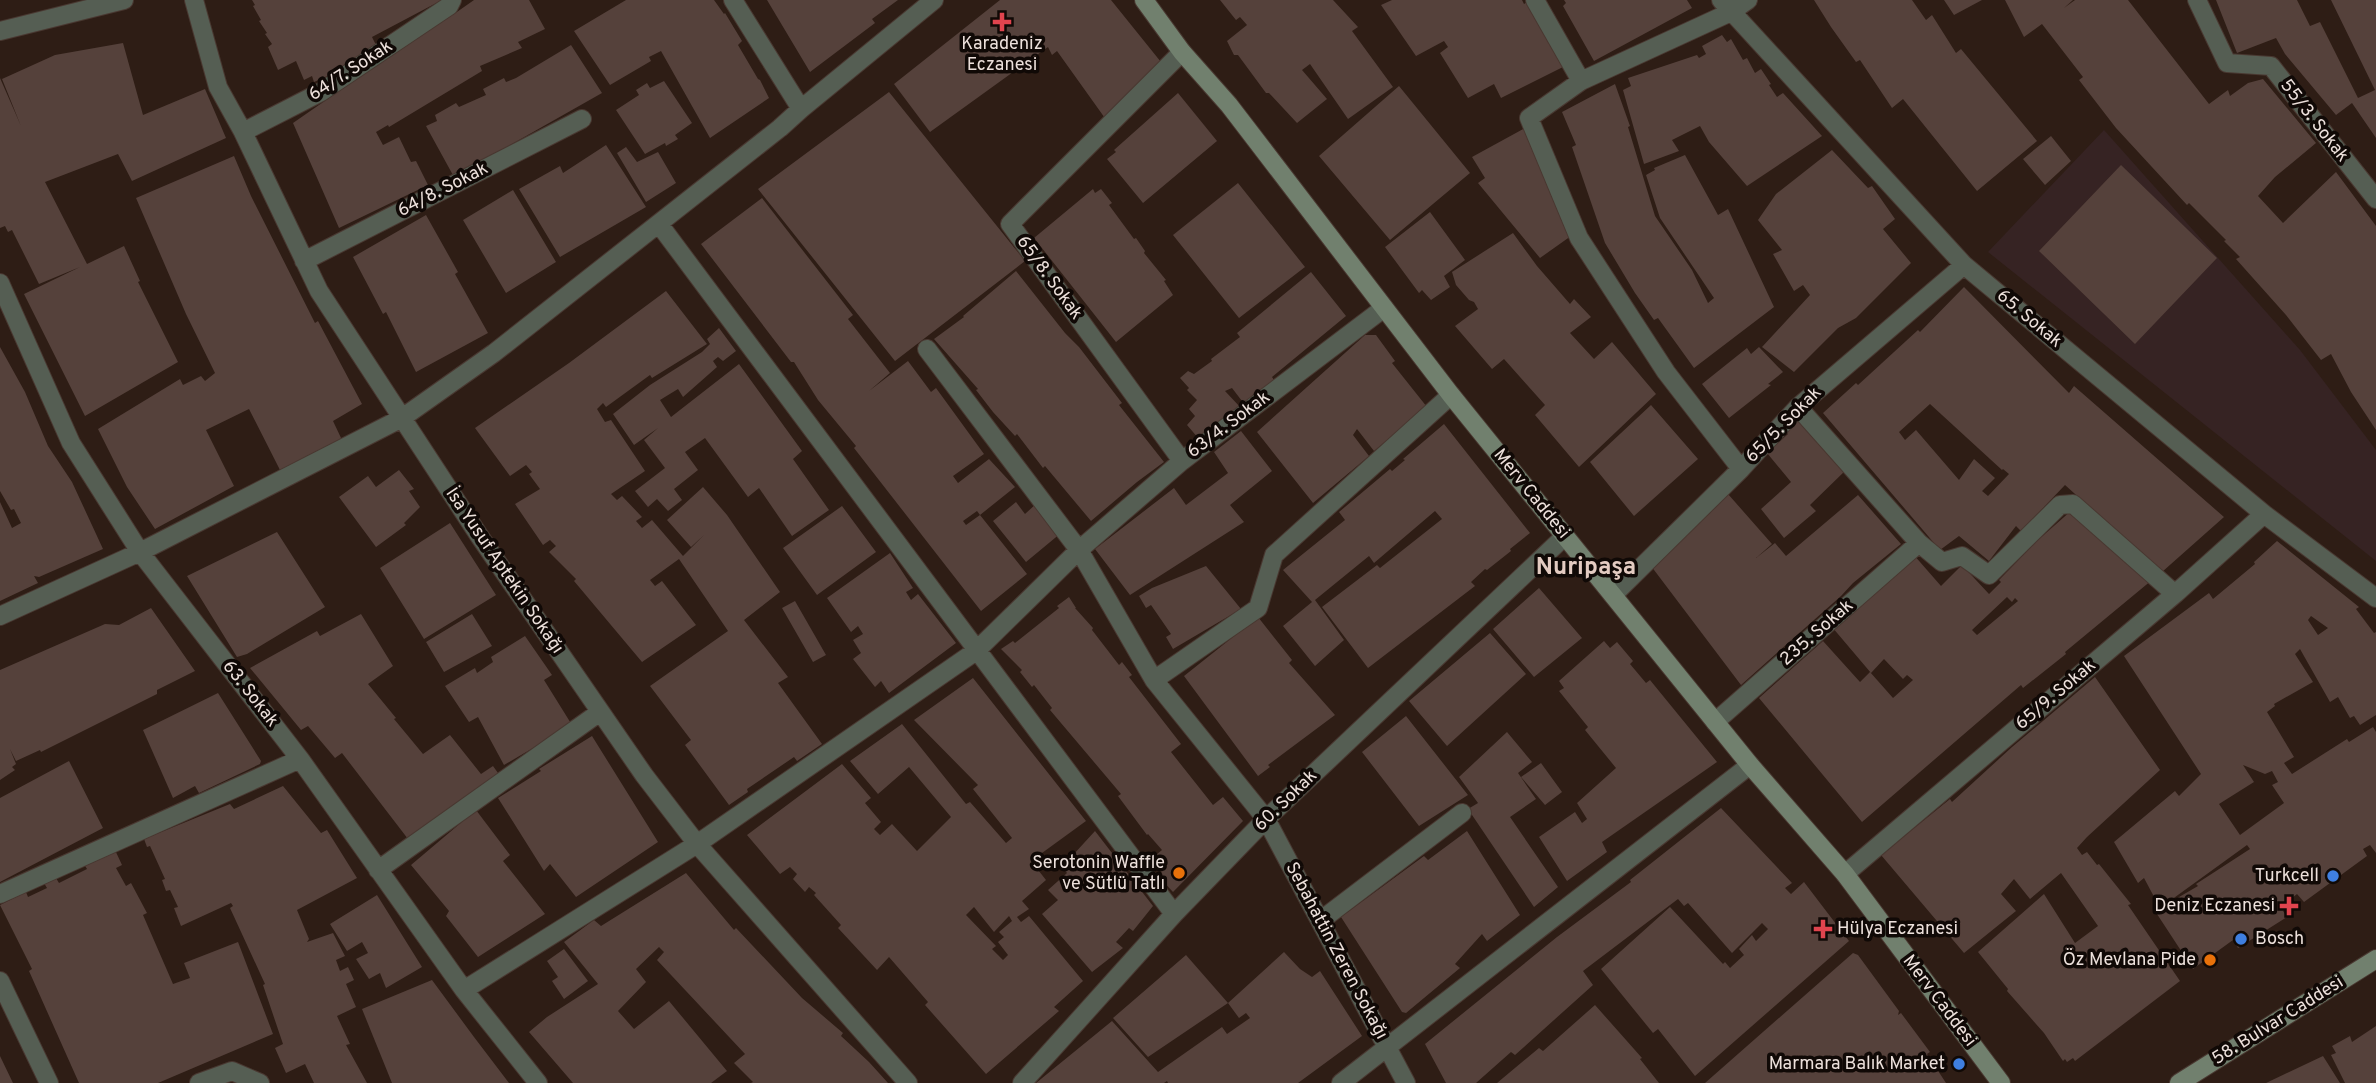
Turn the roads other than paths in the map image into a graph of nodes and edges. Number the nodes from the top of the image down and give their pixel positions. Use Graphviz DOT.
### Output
graph roads {
  1 [pos="124,0"];
  2 [pos="194,0"];
  3 [pos="452,0"];
  4 [pos="733,0"];
  5 [pos="934,0"];
  6 [pos="1535,0"];
  7 [pos="1748,0"];
  8 [pos="2197,0"];
  9 [pos="1150,2"];
  10 [pos="1726,6"];
  11 [pos="0,31"];
  12 [pos="1182,52"];
  13 [pos="1581,81"];
  14 [pos="801,108"];
  15 [pos="582,119"];
  16 [pos="243,132"];
  17 [pos="2376,200"];
  18 [pos="659,224"];
  19 [pos="304,261"];
  20 [pos="1964,265"];
  21 [pos="0,283"];
  22 [pos="1384,308"];
  23 [pos="927,349"];
  24 [pos="1451,395"];
  25 [pos="1798,407"];
  26 [pos="402,418"];
  27 [pos="1182,461"];
  28 [pos="1741,468"];
  29 [pos="2264,514"];
  30 [pos="1565,536"];
  31 [pos="1919,543"];
  32 [pos="1079,550"];
  33 [pos="140,552"];
  34 [pos="2175,594"];
  35 [pos="1613,595"];
  36 [pos="2376,597"];
  37 [pos="0,616"];
  38 [pos="976,651"];
  39 [pos="1153,680"];
  40 [pos="600,712"];
  41 [pos="1715,722"];
  42 [pos="300,759"];
  43 [pos="1750,765"];
  44 [pos="1462,813"];
  45 [pos="1266,819"];
  46 [pos="697,844"];
  47 [pos="378,870"];
  48 [pos="1845,874"];
  49 [pos="0,894"];
  50 [pos="1174,914"];
  51 [pos="1320,921"];
  52 [pos="2376,959"];
  53 [pos="0,981"];
  54 [pos="464,990"];
  55 [pos="1387,1046"];
  56 [pos="49,1083"];
  57 [pos="199,1083"];
  58 [pos="260,1083"];
  59 [pos="538,1083"];
  60 [pos="908,1083"];
  61 [pos="1022,1083"];
  62 [pos="1340,1083"];
  63 [pos="1406,1083"];
  64 [pos="2001,1083"];
  65 [pos="2179,1083"];
  1 -- 11 [label="street"];
  2 -- 16 [label="street, İsa Yusuf Aptekin Sokağı"];
  3 -- 16 [label="street, 64/7. Sokak"];
  4 -- 14 [label="street"];
  5 -- 14 [label="street"];
  6 -- 13 [label="street"];
  7 -- 10 [label="street"];
  8 -- 17 [label="street, 55/3. Sokak"];
  9 -- 12 [label="main road, Merv Caddesi"];
  10 -- 13 [label="street"];
  10 -- 20 [label="street, 65. Sokak"];
  12 -- 22 [label="main road, Merv Caddesi"];
  12 -- 27 [label="street, 65/8. Sokak"];
  13 -- 28 [label="street"];
  14 -- 18 [label="street"];
  15 -- 19 [label="street, 64/8. Sokak"];
  16 -- 19 [label="street, İsa Yusuf Aptekin Sokağı"];
  18 -- 26 [label="street"];
  18 -- 38 [label="street"];
  19 -- 26 [label="street, İsa Yusuf Aptekin Sokağı"];
  20 -- 25 [label="street, 65/5. Sokak"];
  20 -- 29 [label="street, 65. Sokak"];
  21 -- 33 [label="street, 63. Sokak"];
  22 -- 24 [label="main road, Merv Caddesi"];
  22 -- 27 [label="street, 63/4. Sokak"];
  23 -- 32 [label="street, Sebahattin Zeren Sokağı"];
  24 -- 30 [label="main road, Merv Caddesi"];
  24 -- 39 [label="street"];
  25 -- 28 [label="street, 65/5. Sokak"];
  25 -- 31 [label="street"];
  26 -- 33 [label="street"];
  26 -- 40 [label="street, İsa Yusuf Aptekin Sokağı"];
  27 -- 32 [label="street, 63/4. Sokak"];
  28 -- 35 [label="street, 65/5. Sokak"];
  29 -- 34 [label="street, 65/9. Sokak"];
  29 -- 36 [label="street, 65. Sokak"];
  30 -- 35 [label="main road, Merv Caddesi"];
  30 -- 45 [label="street, 60. Sokak"];
  31 -- 34 [label="street"];
  31 -- 41 [label="street, 235. Sokak"];
  32 -- 38 [label="street, 63/4. Sokak"];
  32 -- 39 [label="street, Sebahattin Zeren Sokağı"];
  33 -- 37 [label="street"];
  33 -- 42 [label="street, 63. Sokak"];
  34 -- 48 [label="street, 65/9. Sokak"];
  35 -- 41 [label="main road, Merv Caddesi"];
  38 -- 46 [label="street, 63/4. Sokak"];
  38 -- 50 [label="street"];
  39 -- 45 [label="street, Sebahattin Zeren Sokağı"];
  40 -- 46 [label="street, İsa Yusuf Aptekin Sokağı"];
  40 -- 47 [label="street"];
  41 -- 43 [label="main road, Merv Caddesi"];
  42 -- 47 [label="street, 63. Sokak"];
  42 -- 49 [label="street"];
  43 -- 48 [label="main road, Merv Caddesi"];
  43 -- 55 [label="street"];
  44 -- 51 [label="street"];
  45 -- 50 [label="street, 60. Sokak"];
  45 -- 51 [label="street, Sebahattin Zeren Sokağı"];
  46 -- 54 [label="street, 63/4. Sokak"];
  46 -- 60 [label="street, İsa Yusuf Aptekin Sokağı"];
  47 -- 54 [label="street, 63. Sokak"];
  48 -- 64 [label="main road, Merv Caddesi"];
  50 -- 61 [label="street, 60. Sokak"];
  51 -- 55 [label="street, Sebahattin Zeren Sokağı"];
  52 -- 65 [label="main road, 58. Bulvar Caddesi"];
  53 -- 56 [label="street"];
  54 -- 59 [label="street, 63. Sokak"];
  55 -- 62 [label="street"];
  55 -- 63 [label="street, Sebahattin Zeren Sokağı"];
  57 -- 58 [label="street"];
}
